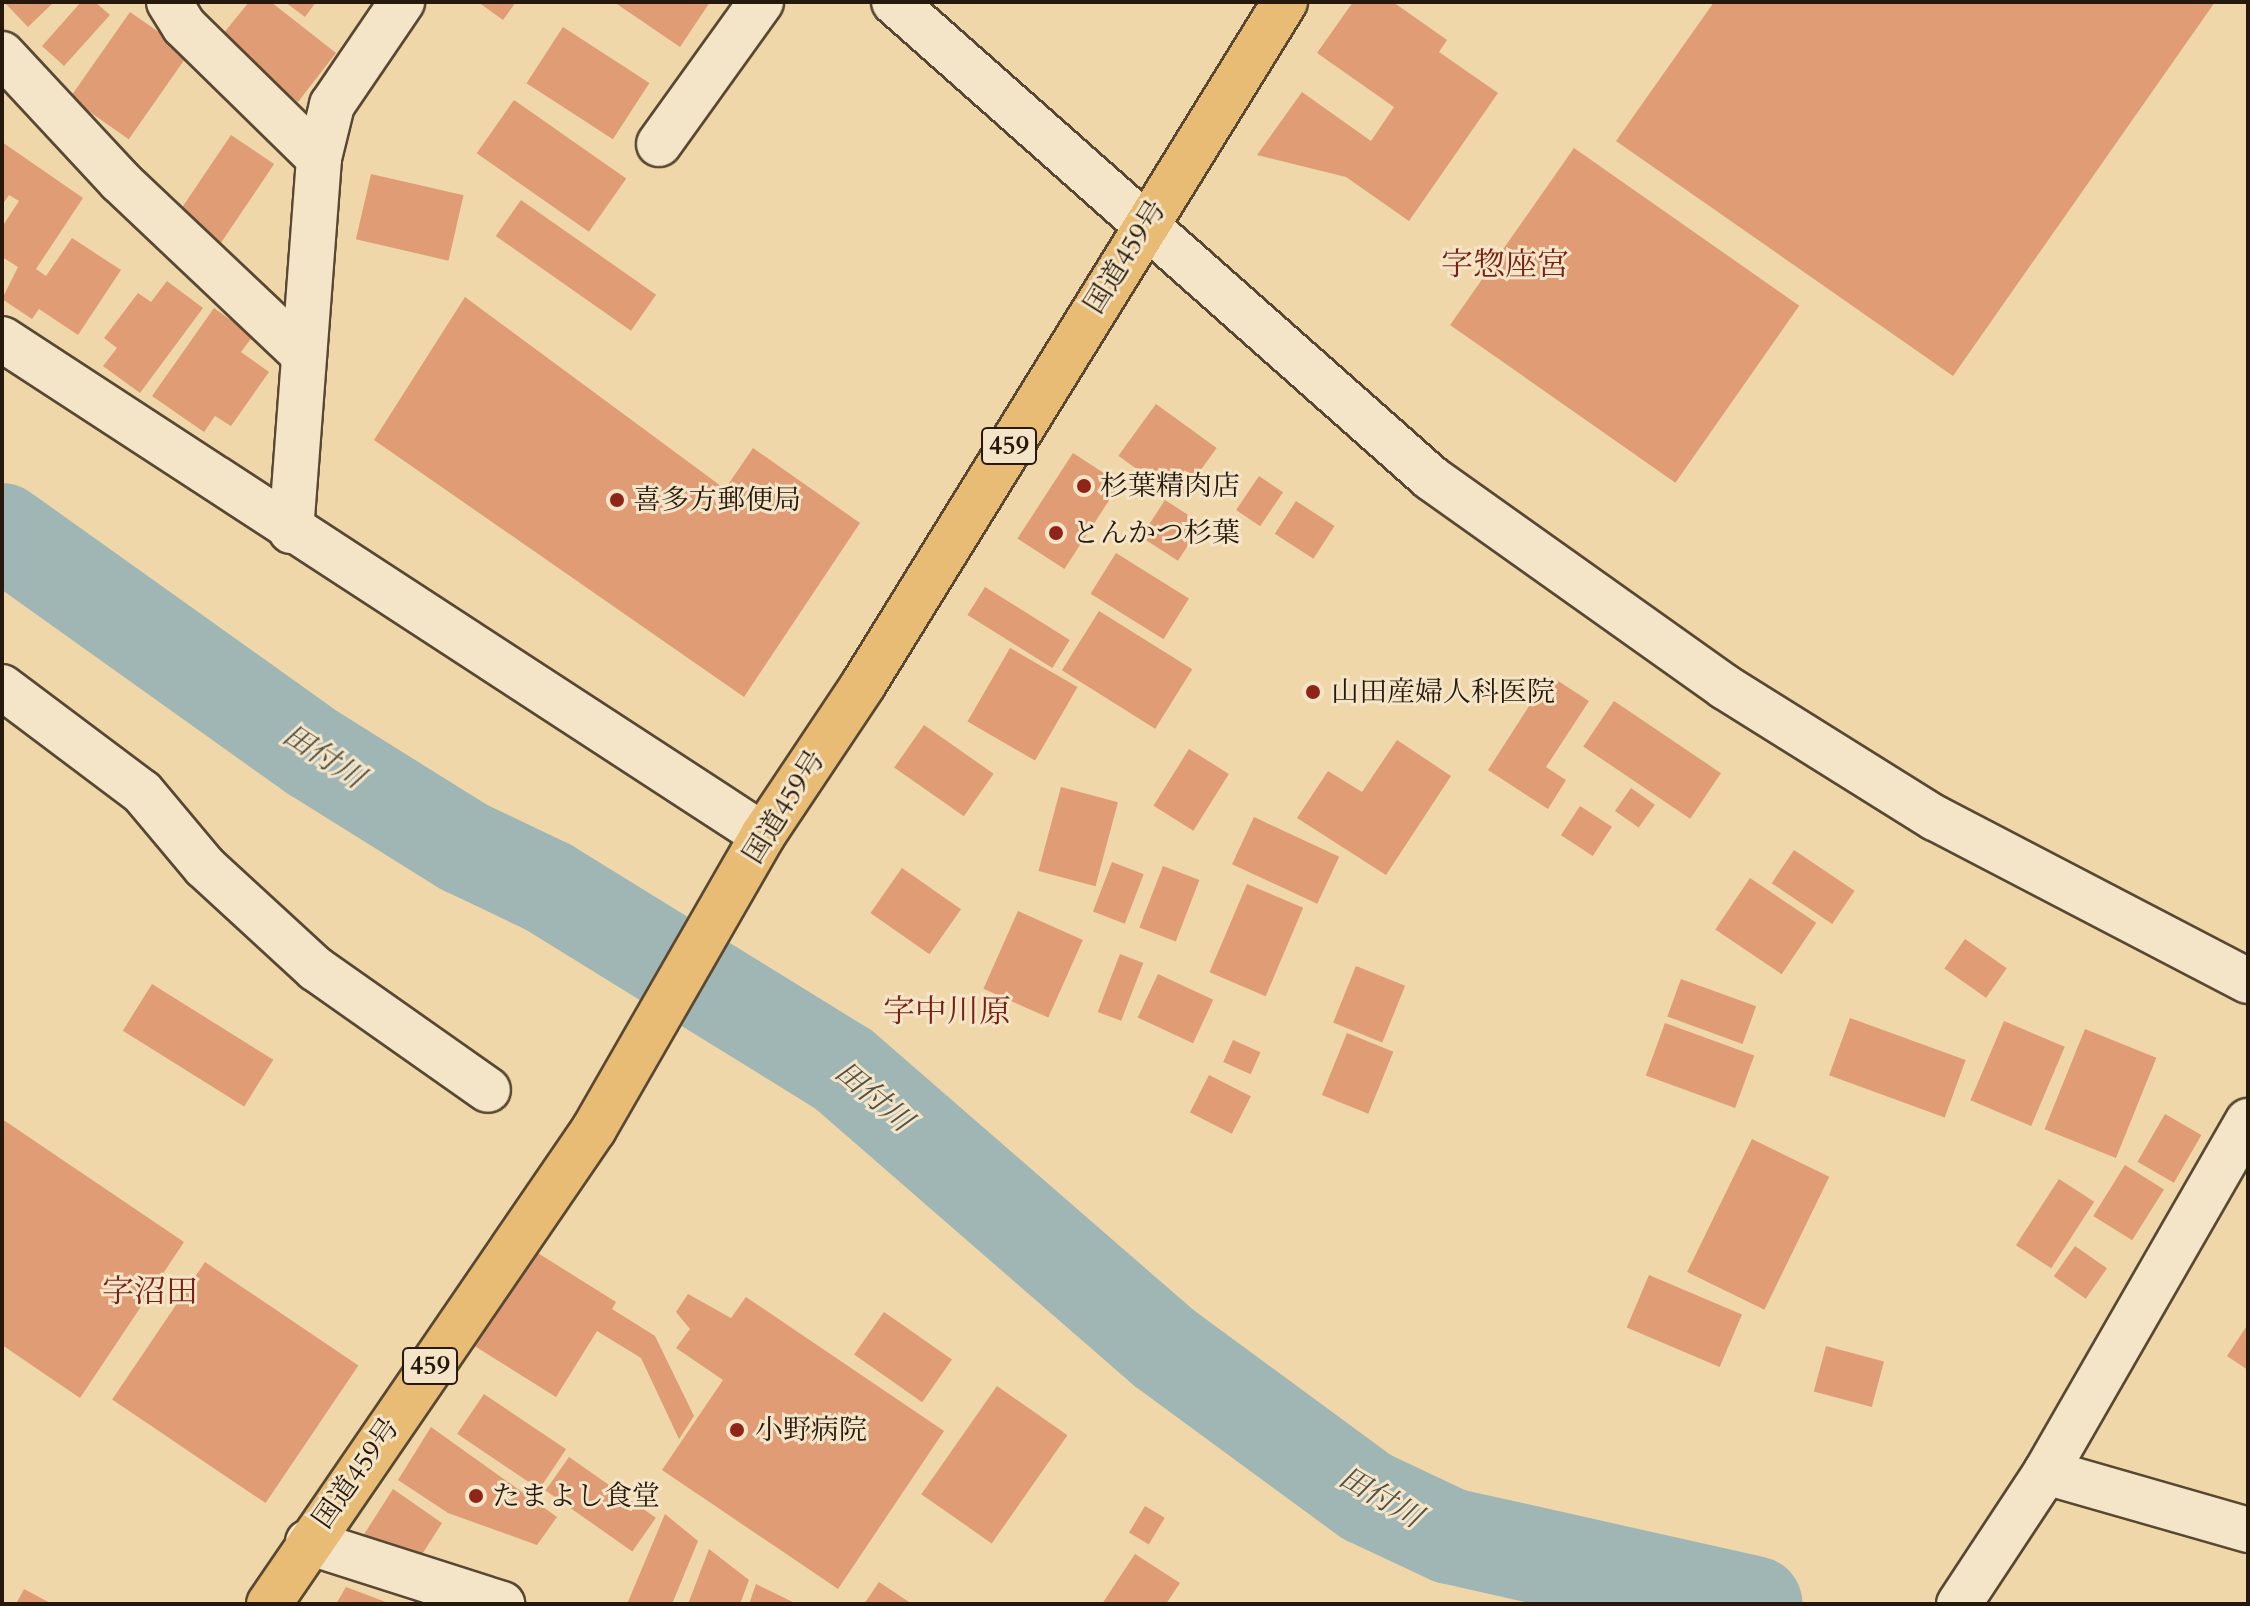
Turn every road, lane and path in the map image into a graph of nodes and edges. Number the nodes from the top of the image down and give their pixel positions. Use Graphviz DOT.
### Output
graph roads {
  1 [pos="169,2"];
  2 [pos="402,2"];
  3 [pos="761,2"];
  4 [pos="894,2"];
  5 [pos="1285,2"];
  6 [pos="2,54"];
  7 [pos="659,144"];
  8 [pos="319,158"];
  9 [pos="1145,224"];
  10 [pos="2,339"];
  11 [pos="304,355"];
  12 [pos="291,531"];
  13 [pos="2,687"];
  14 [pos="763,835"];
  15 [pos="2248,981"];
  16 [pos="488,1090"];
  17 [pos="2248,1121"];
  18 [pos="2046,1472"];
  19 [pos="2248,1530"];
  20 [pos="308,1542"];
  21 [pos="269,1604"];
  22 [pos="502,1604"];
  23 [pos="1959,1604"];
  1 -- 8 [label="street"];
  2 -- 8 [label="street"];
  3 -- 7 [label="street"];
  4 -- 9 [label="street"];
  5 -- 9 [label="highway, 国道459号 / 459"];
  6 -- 11 [label="street"];
  8 -- 11 [label="street"];
  9 -- 14 [label="highway, 国道459号 / 459"];
  9 -- 15 [label="street"];
  10 -- 12 [label="street"];
  11 -- 12 [label="street"];
  12 -- 14 [label="street"];
  13 -- 16 [label="street"];
  14 -- 20 [label="highway, 国道459号 / 459"];
  17 -- 18 [label="street"];
  18 -- 19 [label="street"];
  18 -- 23 [label="street"];
  20 -- 21 [label="highway, 国道459号 / 459"];
  20 -- 22 [label="street"];
}
